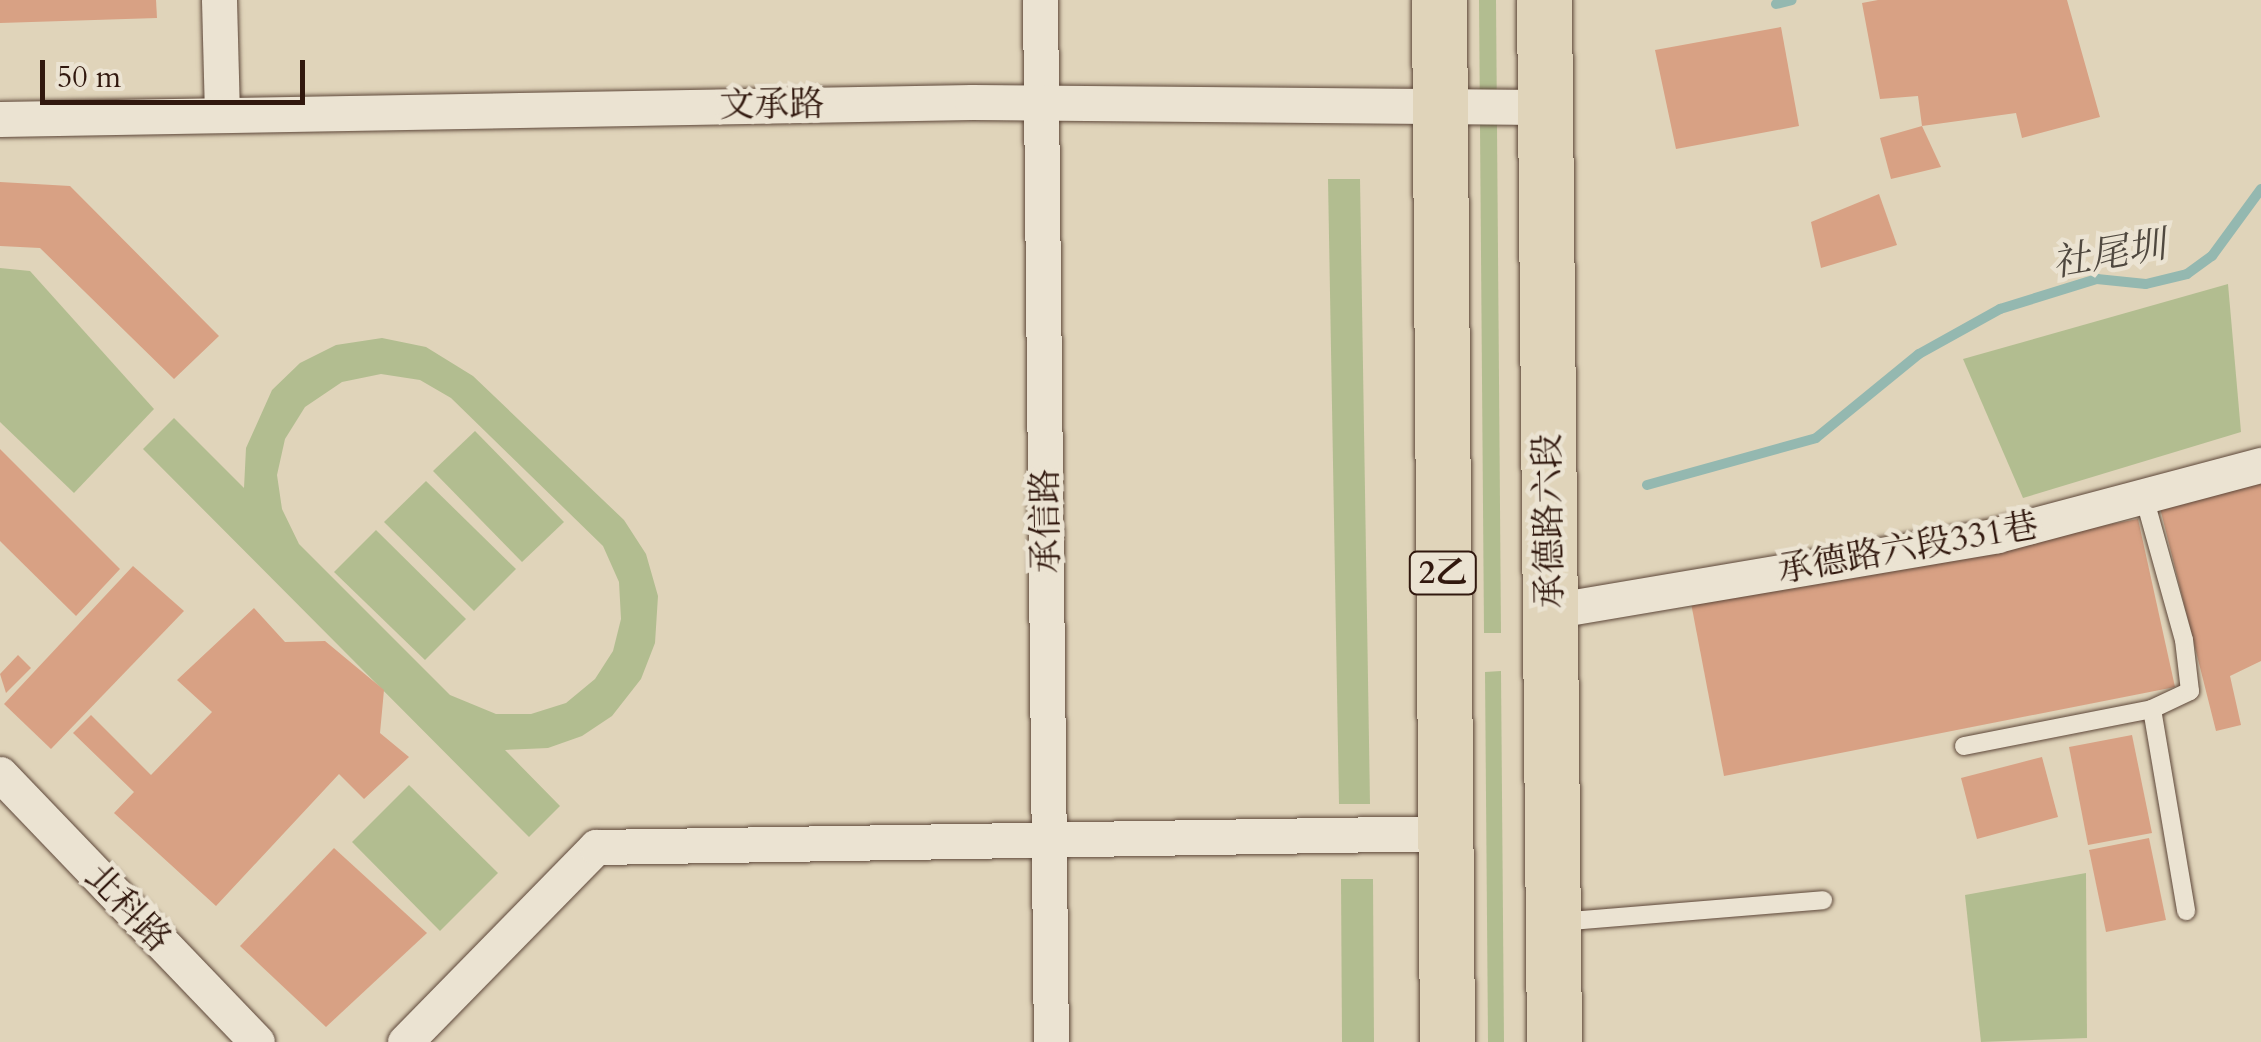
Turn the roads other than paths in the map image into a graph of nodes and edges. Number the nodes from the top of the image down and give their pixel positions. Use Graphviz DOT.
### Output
graph roads {
  1 [pos="219,0"];
  2 [pos="1040,0"];
  3 [pos="1439,0"];
  4 [pos="1544,0"];
  5 [pos="1041,102"];
  6 [pos="1440,104"];
  7 [pos="1545,106"];
  8 [pos="222,111"];
  9 [pos="0,119"];
  10 [pos="2261,465"];
  11 [pos="2145,500"];
  12 [pos="1550,611"];
  13 [pos="2152,709"];
  14 [pos="1964,746"];
  15 [pos="0,774"];
  16 [pos="1445,832"];
  17 [pos="1051,840"];
  18 [pos="1822,900"];
  19 [pos="2186,912"];
  20 [pos="1553,922"];
  21 [pos="257,1042"];
  22 [pos="405,1042"];
  23 [pos="1051,1042"];
  24 [pos="1447,1042"];
  25 [pos="1554,1042"];
  1 -- 8 [label="street"];
  2 -- 5 [label="street, 承信路"];
  3 -- 6 [label="main road, 2乙"];
  4 -- 7 [label="main road, 承德路六段"];
  5 -- 6 [label="street, 文承路"];
  5 -- 8 [label="street, 文承路"];
  5 -- 17 [label="street, 承信路"];
  6 -- 7 [label="street, 文承路"];
  6 -- 16 [label="main road, 2乙"];
  7 -- 12 [label="main road, 承德路六段"];
  8 -- 9 [label="street, 文承路"];
  10 -- 11 [label="street, 承德路六段331巷"];
  11 -- 12 [label="street, 承德路六段331巷"];
  11 -- 13 [label="lane"];
  12 -- 20 [label="main road, 承德路六段"];
  13 -- 14 [label="lane"];
  13 -- 19 [label="lane"];
  15 -- 21 [label="street, 北科路"];
  16 -- 17 [label="street"];
  16 -- 24 [label="main road, 2乙"];
  17 -- 22 [label="street"];
  17 -- 23 [label="street, 承信路"];
  18 -- 20 [label="lane"];
  20 -- 25 [label="main road, 承德路六段"];
}
